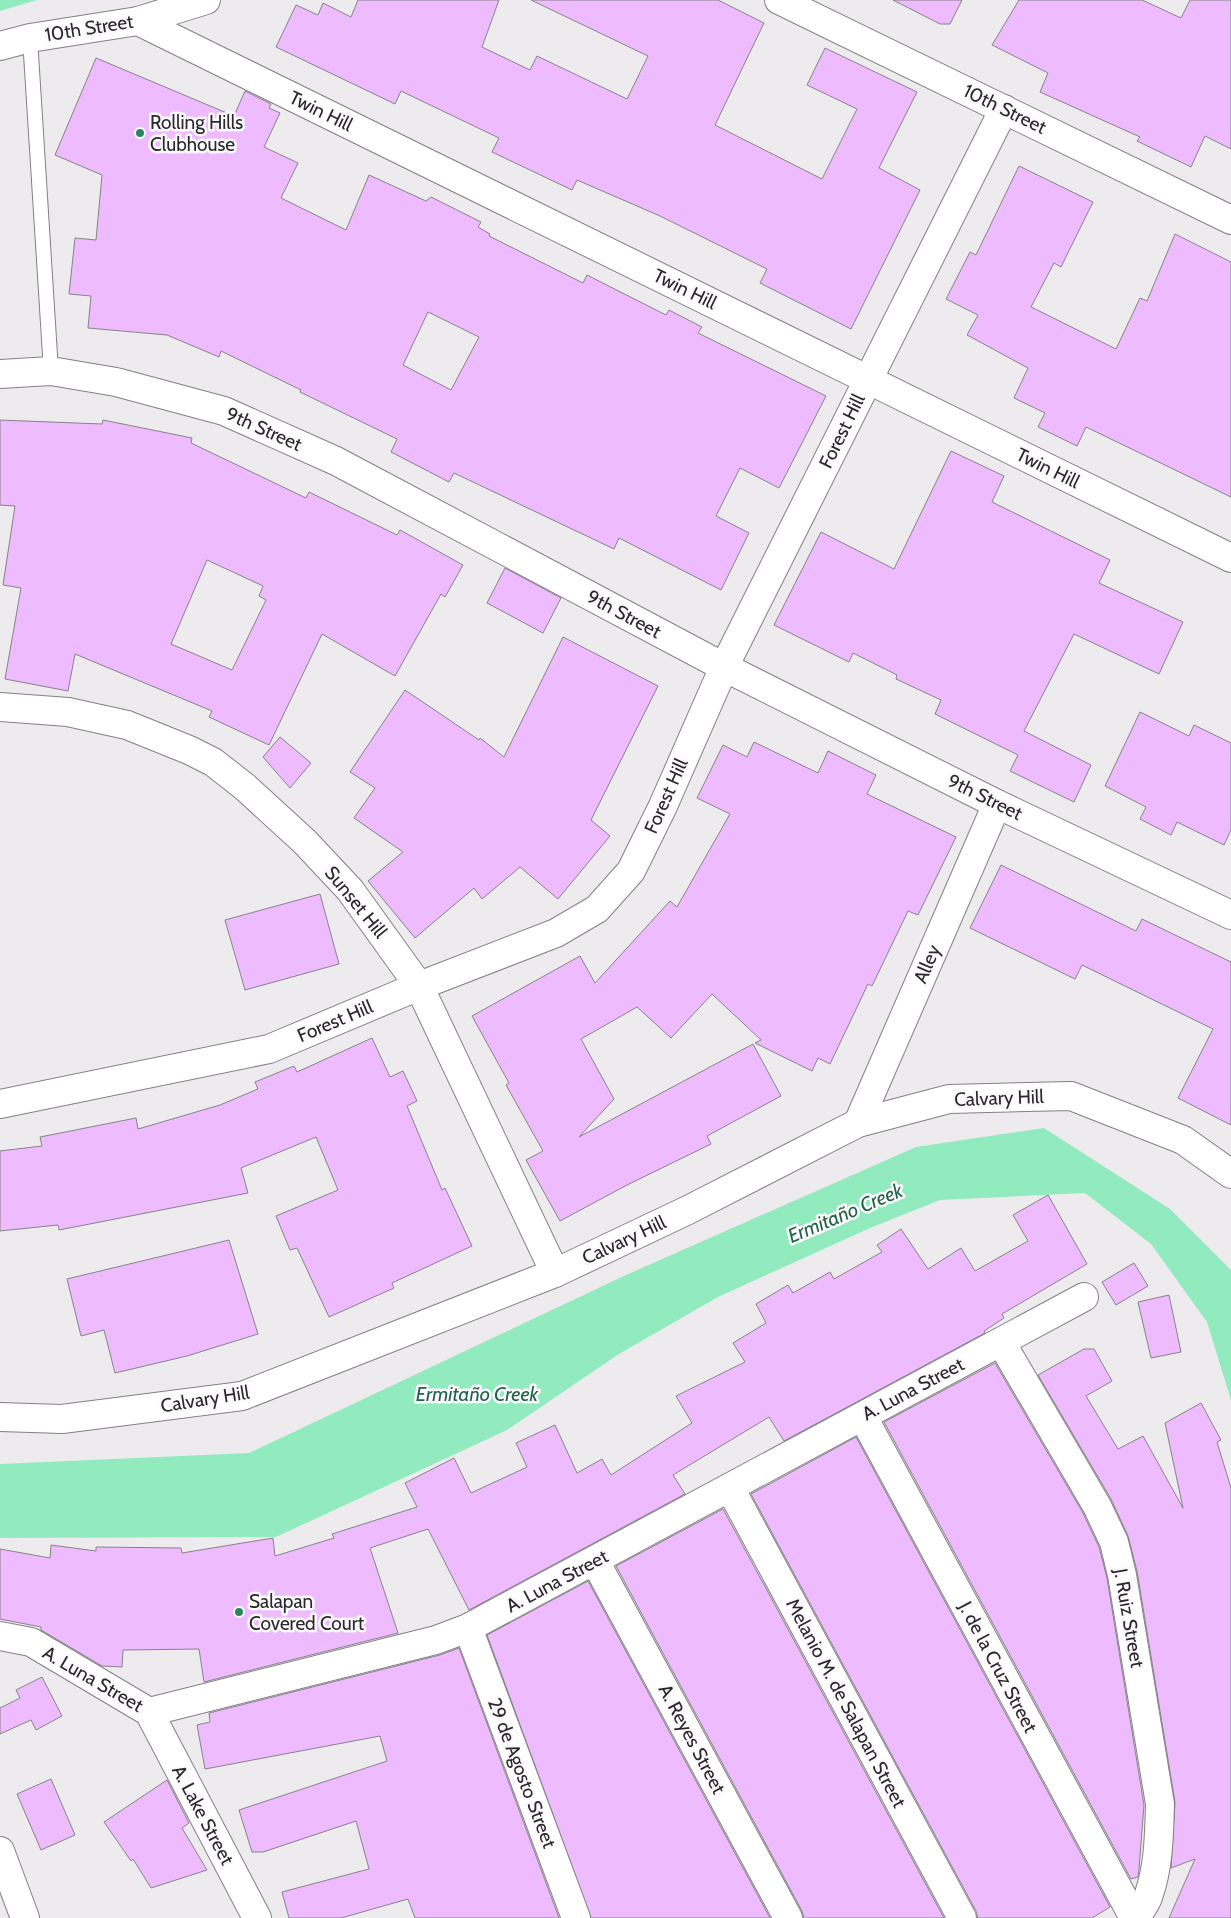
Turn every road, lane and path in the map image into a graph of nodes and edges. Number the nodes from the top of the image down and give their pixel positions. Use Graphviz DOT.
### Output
graph roads {
  1 [pos="206,0"];
  2 [pos="779,0"];
  3 [pos="138,21"];
  4 [pos="30,38"];
  5 [pos="0,46"];
  6 [pos="1004,109"];
  7 [pos="1231,220"];
  8 [pos="51,371"];
  9 [pos="0,374"];
  10 [pos="868,378"];
  11 [pos="1231,558"];
  12 [pos="724,667"];
  13 [pos="0,707"];
  14 [pos="997,804"];
  15 [pos="1231,916"];
  16 [pos="420,986"];
  17 [pos="0,1104"];
  18 [pos="858,1123"];
  19 [pos="1231,1174"];
  20 [pos="555,1273"];
  21 [pos="1084,1297"];
  22 [pos="1001,1342"];
  23 [pos="0,1417"];
  24 [pos="863,1417"];
  25 [pos="730,1488"];
  26 [pos="595,1561"];
  27 [pos="468,1628"];
  28 [pos="0,1636"];
  29 [pos="149,1712"];
  30 [pos="0,1851"];
  31 [pos="25,1918"];
  32 [pos="257,1918"];
  33 [pos="576,1918"];
  34 [pos="788,1918"];
  35 [pos="962,1918"];
  36 [pos="1135,1918"];
  1 -- 3 [label="street, 10th Street"];
  2 -- 6 [label="street, 10th Street"];
  3 -- 4 [label="street, 10th Street"];
  3 -- 10 [label="street, Twin Hill"];
  4 -- 5 [label="street, 10th Street"];
  4 -- 8 [label="lane"];
  6 -- 7 [label="street, 10th Street"];
  6 -- 10 [label="street, Forest Hill"];
  8 -- 9 [label="street, 9th Street"];
  8 -- 12 [label="street, 9th Street"];
  10 -- 11 [label="street, Twin Hill"];
  10 -- 12 [label="street, Forest Hill"];
  12 -- 14 [label="street, 9th Street"];
  12 -- 16 [label="street, Forest Hill"];
  13 -- 16 [label="street, Sunset Hill"];
  14 -- 15 [label="street, 9th Street"];
  14 -- 18 [label="street, Alley"];
  16 -- 17 [label="street, Forest Hill"];
  16 -- 20 [label="street, Sunset Hill"];
  18 -- 19 [label="street, Calvary Hill"];
  18 -- 20 [label="street, Calvary Hill"];
  20 -- 23 [label="street, Calvary Hill"];
  21 -- 22 [label="street, A. Luna Street"];
  22 -- 24 [label="street, A. Luna Street"];
  22 -- 36 [label="street, J. Ruiz Street"];
  24 -- 25 [label="street, A. Luna Street"];
  24 -- 36 [label="street, J. de la Cruz Street"];
  25 -- 26 [label="street, A. Luna Street"];
  25 -- 35 [label="street, Melanio M. de Salapan Street"];
  26 -- 27 [label="street, A. Luna Street"];
  26 -- 34 [label="street, A. Reyes Street"];
  27 -- 29 [label="street, A. Luna Street"];
  27 -- 33 [label="street, 29 de Agosto Street"];
  28 -- 29 [label="street, A. Luna Street"];
  29 -- 32 [label="street, A. Lake Street"];
  30 -- 31 [label="street"];
}
